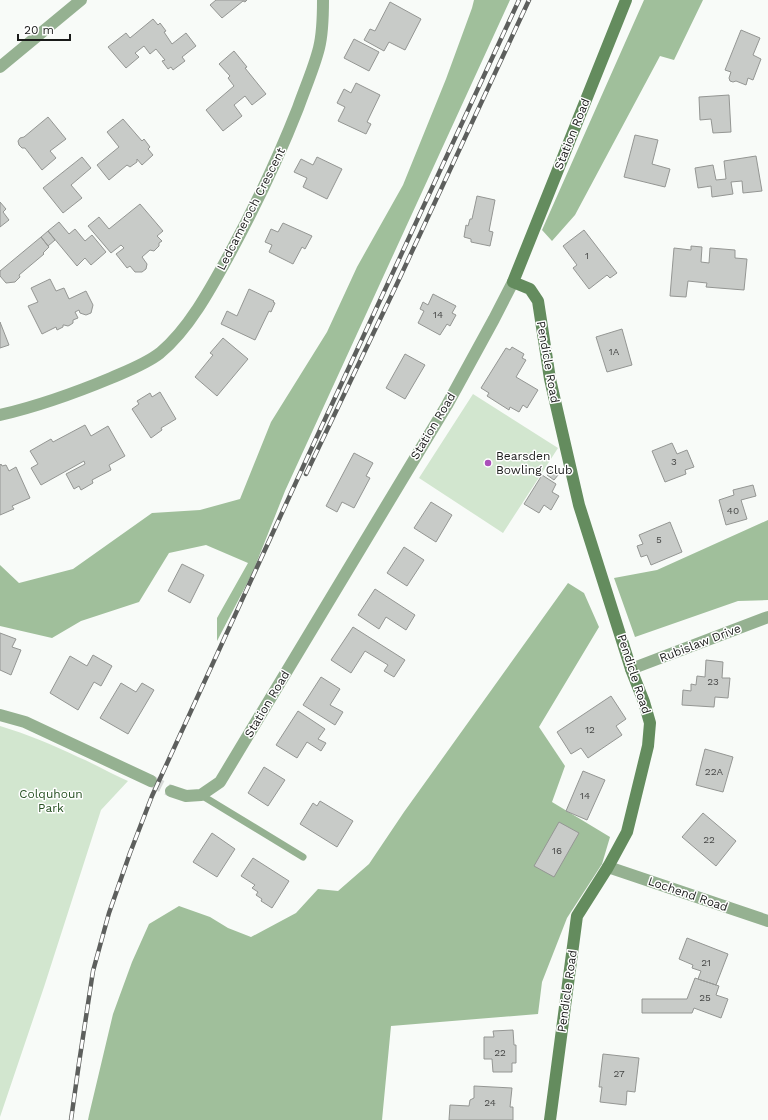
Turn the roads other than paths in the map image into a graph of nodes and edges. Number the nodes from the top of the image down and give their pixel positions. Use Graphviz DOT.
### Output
graph roads {
  1 [pos="81,0"];
  2 [pos="323,0"];
  3 [pos="626,0"];
  4 [pos="0,67"];
  5 [pos="513,282"];
  6 [pos="0,415"];
  7 [pos="768,617"];
  8 [pos="631,669"];
  9 [pos="0,716"];
  10 [pos="151,782"];
  11 [pos="171,791"];
  12 [pos="201,795"];
  13 [pos="303,857"];
  14 [pos="608,867"];
  15 [pos="768,921"];
  16 [pos="550,1120"];
  1 -- 4 [label="street"];
  2 -- 6 [label="street, Ledcameroch Crescent"];
  3 -- 5 [label="street, Station Road"];
  5 -- 8 [label="street, Pendicle Road"];
  5 -- 12 [label="street, Station Road"];
  7 -- 8 [label="street, Rubislaw Drive"];
  8 -- 14 [label="street, Pendicle Road"];
  9 -- 10 [label="street"];
  11 -- 12 [label="street"];
  12 -- 13 [label="lane"];
  14 -- 15 [label="street, Lochend Road"];
  14 -- 16 [label="street, Pendicle Road"];
}
